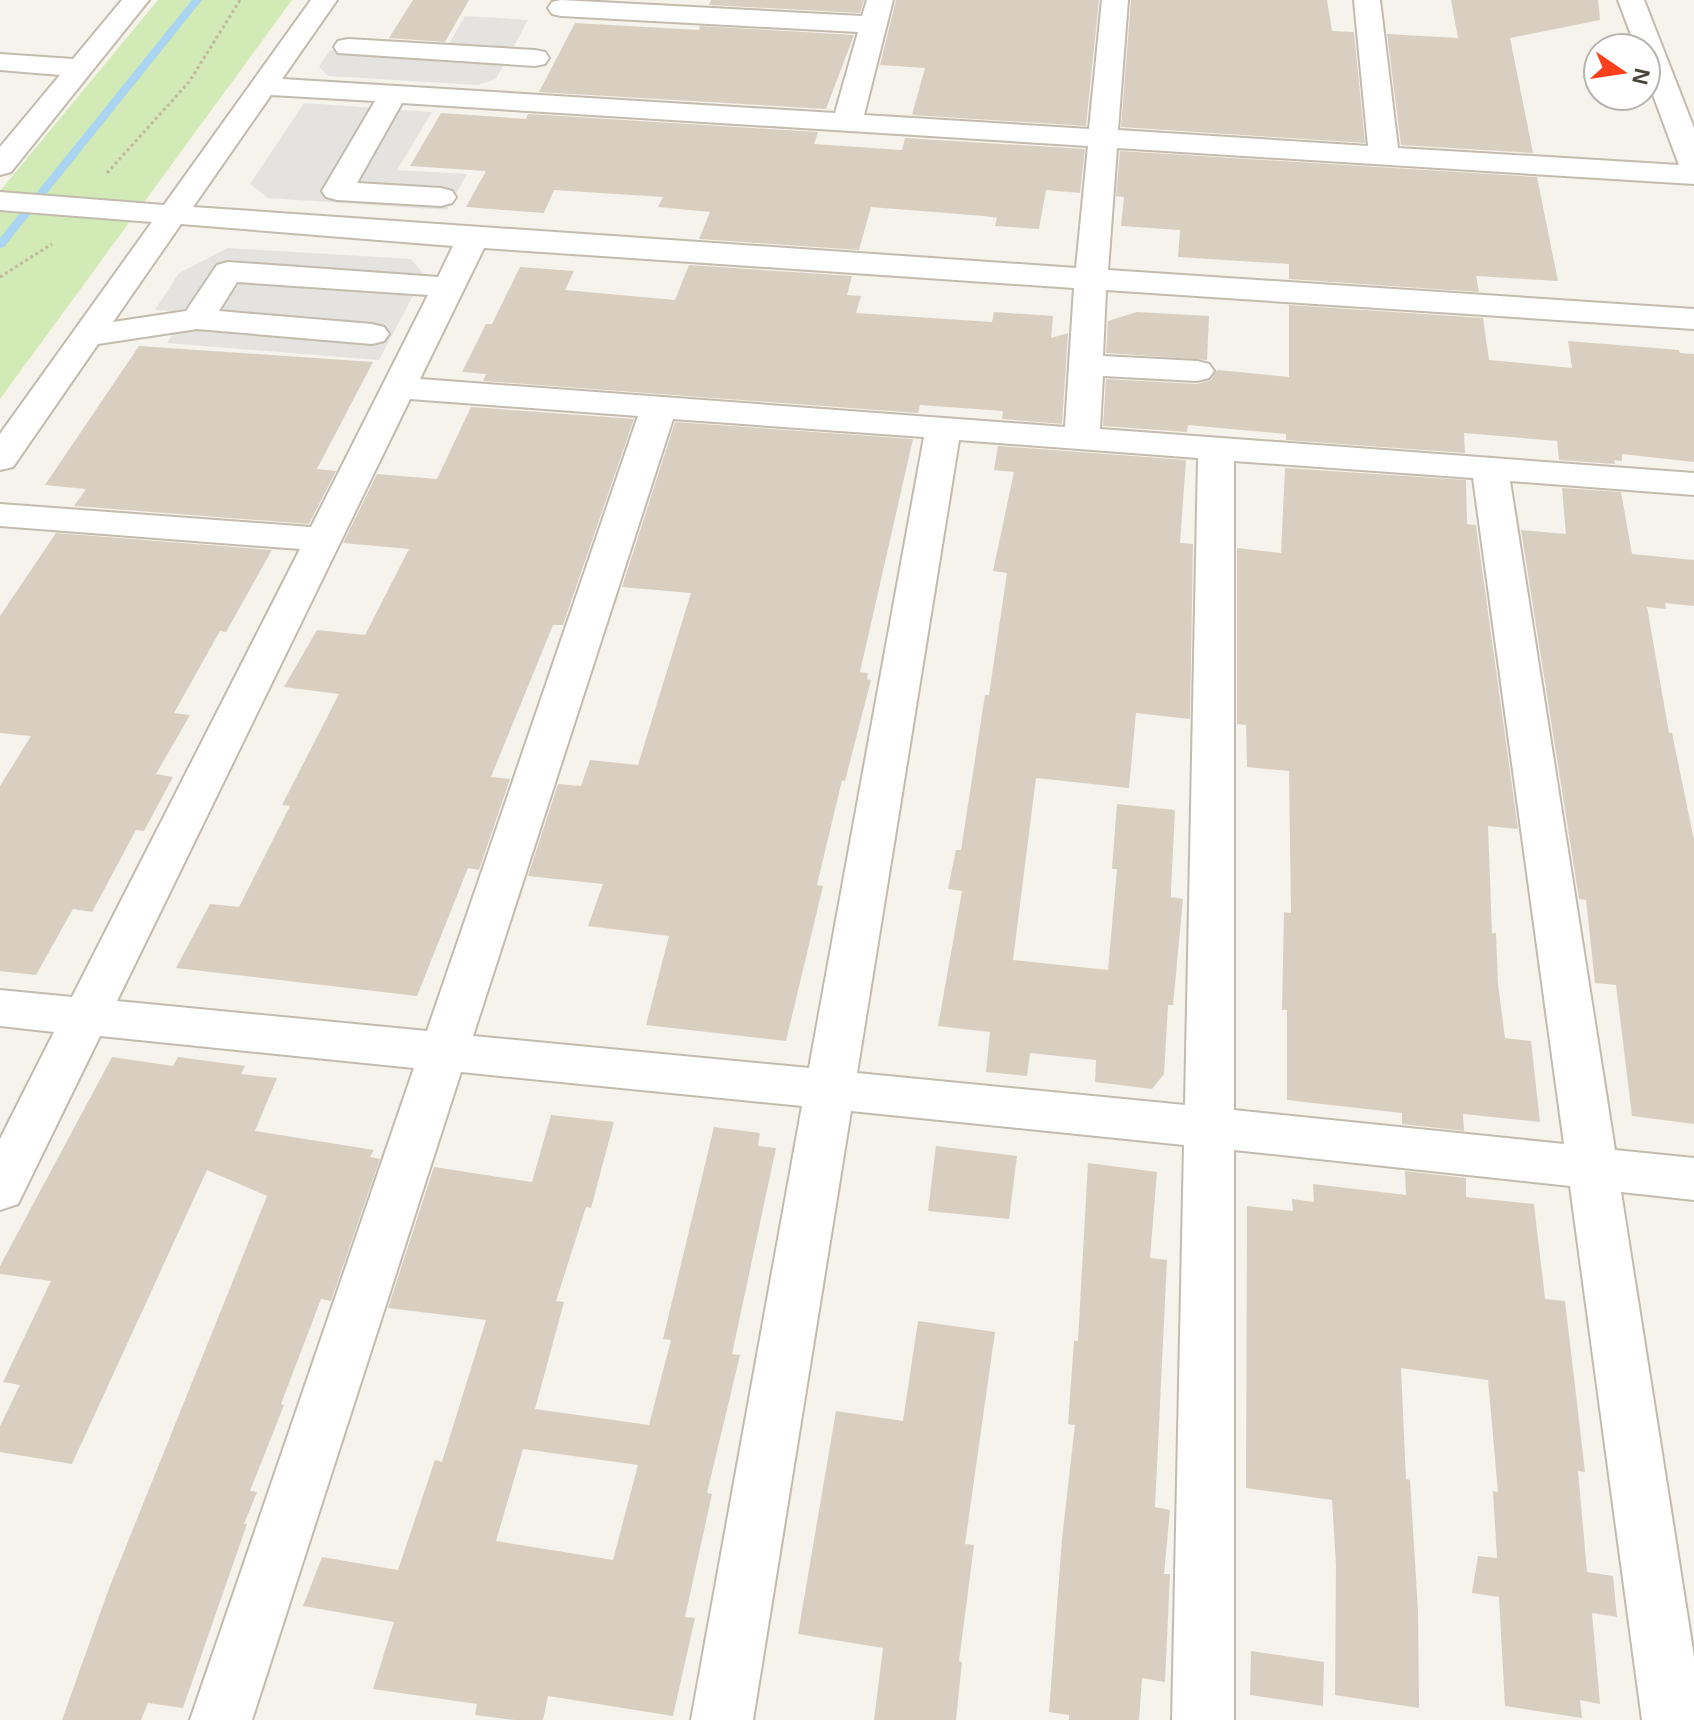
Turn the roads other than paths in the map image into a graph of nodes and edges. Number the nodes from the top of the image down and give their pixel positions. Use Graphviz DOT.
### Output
graph roads {
  1 [pos="136,0"];
  2 [pos="324,0"];
  3 [pos="1115,0"];
  4 [pos="1367,0"];
  5 [pos="1631,0"];
  6 [pos="563,4"];
  7 [pos="877,13"];
  8 [pos="348,47"];
  9 [pos="535,58"];
  10 [pos="0,62"];
  11 [pos="80,68"];
  12 [pos="262,86"];
  13 [pos="393,95"];
  14 [pos="511,103"];
  15 [pos="847,123"];
  16 [pos="1103,138"];
  17 [pos="1384,156"];
  18 [pos="0,166"];
  19 [pos="1694,166"];
  20 [pos="1694,175"];
  21 [pos="360,192"];
  22 [pos="441,197"];
  23 [pos="0,201"];
  24 [pos="171,215"];
  25 [pos="341,228"];
  26 [pos="473,238"];
  27 [pos="1091,277"];
  28 [pos="310,278"];
  29 [pos="372,282"];
  30 [pos="448,287"];
  31 [pos="197,319"];
  32 [pos="1694,319"];
  33 [pos="86,336"];
  34 [pos="1086,365"];
  35 [pos="1197,371"];
  36 [pos="398,388"];
  37 [pos="659,407"];
  38 [pos="943,428"];
  39 [pos="1082,439"];
  40 [pos="1216,448"];
  41 [pos="0,459"];
  42 [pos="1490,469"];
  43 [pos="1694,484"];
  44 [pos="0,515"];
  45 [pos="325,539"];
  46 [pos="0,1008"];
  47 [pos="86,1017"];
  48 [pos="444,1052"];
  49 [pos="831,1091"];
  50 [pos="1207,1127"];
  51 [pos="1591,1167"];
  52 [pos="1694,1179"];
  53 [pos="0,1189"];
  54 [pos="221,1720"];
  55 [pos="722,1720"];
  56 [pos="1203,1720"];
  57 [pos="1673,1720"];
  1 -- 11 [label="street"];
  2 -- 12 [label="street"];
  3 -- 16 [label="street"];
  4 -- 17 [label="street"];
  5 -- 19 [label="street"];
  6 -- 7 [label="street"];
  6 -- 9 [label="street"];
  7 -- 15 [label="street"];
  8 -- 9 [label="street"];
  9 -- 14 [label="street"];
  10 -- 11 [label="street"];
  11 -- 18 [label="street"];
  12 -- 13 [label="street"];
  12 -- 24 [label="street"];
  13 -- 14 [label="street"];
  13 -- 21 [label="street"];
  14 -- 15 [label="street"];
  15 -- 16 [label="street"];
  16 -- 17 [label="street"];
  16 -- 27 [label="street"];
  17 -- 20 [label="street"];
  21 -- 22 [label="street"];
  21 -- 25 [label="street"];
  23 -- 24 [label="street"];
  24 -- 25 [label="street"];
  24 -- 33 [label="street"];
  25 -- 26 [label="street"];
  25 -- 28 [label="street"];
  26 -- 27 [label="street"];
  26 -- 30 [label="street"];
  27 -- 32 [label="street"];
  27 -- 34 [label="street"];
  28 -- 29 [label="street"];
  28 -- 31 [label="street"];
  29 -- 30 [label="street"];
  29 -- 31 [label="street"];
  30 -- 36 [label="street"];
  31 -- 33 [label="street"];
  33 -- 41 [label="street"];
  34 -- 35 [label="street"];
  34 -- 39 [label="street"];
  36 -- 37 [label="street"];
  36 -- 45 [label="street"];
  37 -- 38 [label="street"];
  37 -- 48 [label="street"];
  38 -- 39 [label="street"];
  38 -- 49 [label="street"];
  39 -- 40 [label="street"];
  40 -- 42 [label="street"];
  40 -- 50 [label="street"];
  42 -- 43 [label="street"];
  42 -- 51 [label="street"];
  44 -- 45 [label="street"];
  45 -- 47 [label="street"];
  46 -- 47 [label="street"];
  47 -- 48 [label="street"];
  47 -- 53 [label="street"];
  48 -- 49 [label="street"];
  48 -- 54 [label="street"];
  49 -- 50 [label="street"];
  49 -- 55 [label="street"];
  50 -- 51 [label="street"];
  50 -- 56 [label="street"];
  51 -- 52 [label="street"];
  51 -- 57 [label="street"];
}
